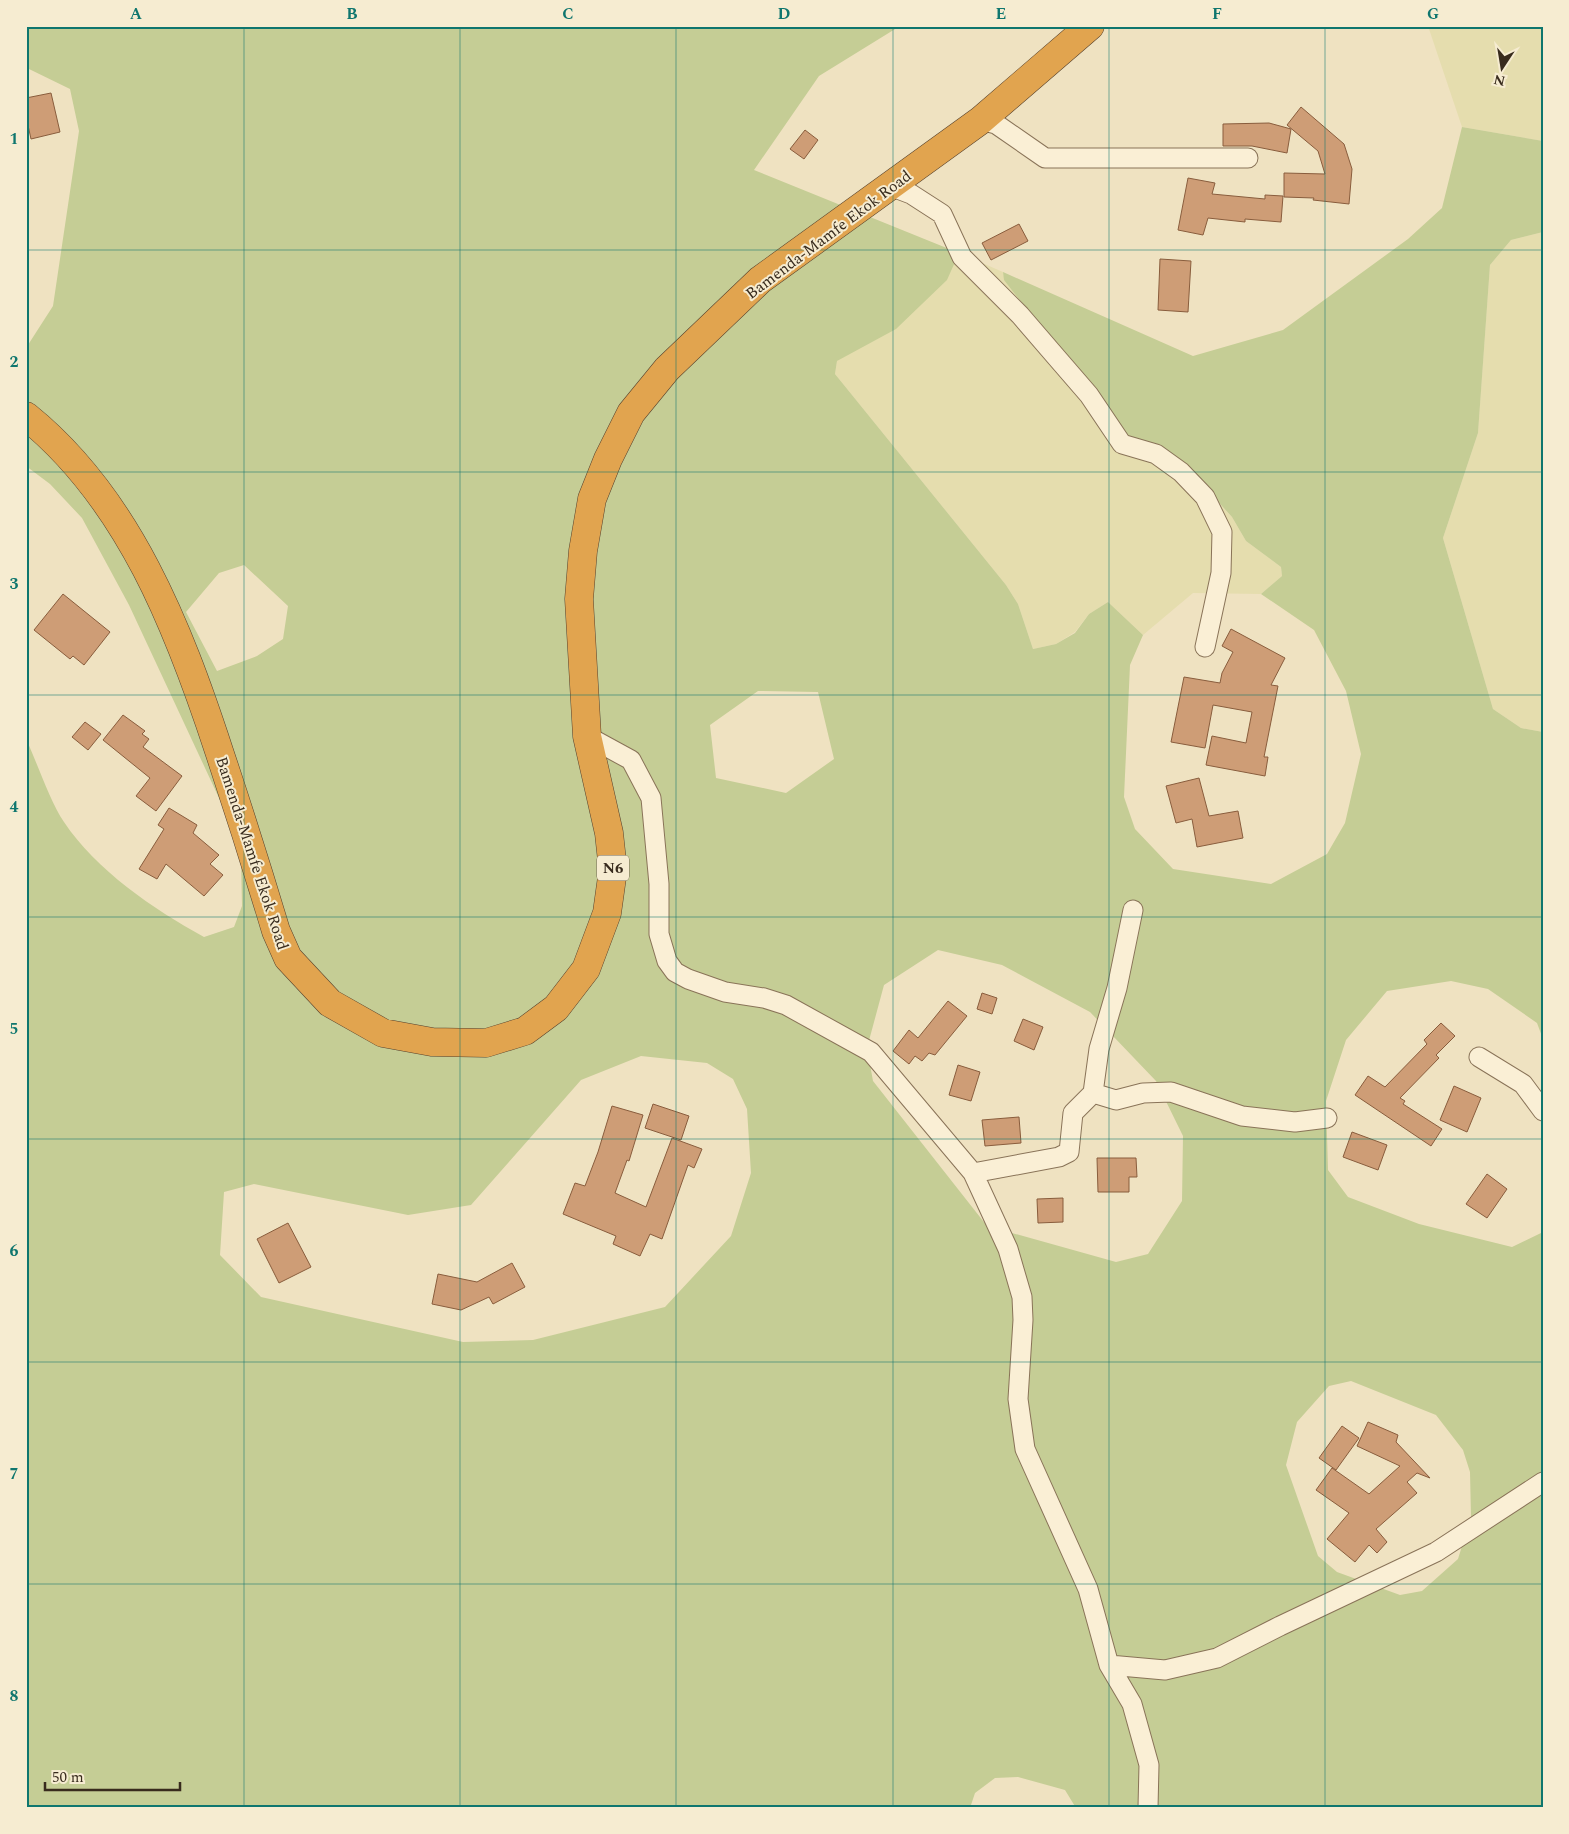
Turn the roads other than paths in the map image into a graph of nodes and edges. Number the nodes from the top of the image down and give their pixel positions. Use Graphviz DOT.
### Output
graph roads {
  1 [pos="1090,26"];
  2 [pos="981,120"];
  3 [pos="1248,158"];
  4 [pos="890,186"];
  5 [pos="26,416"];
  6 [pos="1205,647"];
  7 [pos="587,736"];
  8 [pos="1133,910"];
  9 [pos="1479,1057"];
  10 [pos="1093,1093"];
  11 [pos="1543,1111"];
  12 [pos="1327,1118"];
  13 [pos="973,1173"];
  14 [pos="1543,1482"];
  15 [pos="1109,1665"];
  16 [pos="1148,1808"];
  1 -- 2 [label="highway, Bamenda-Mamfe Ekok Road / N6"];
  2 -- 3 [label="street"];
  2 -- 4 [label="highway, Bamenda-Mamfe Ekok Road / N6"];
  4 -- 6 [label="street"];
  4 -- 7 [label="highway, Bamenda-Mamfe Ekok Road / N6"];
  5 -- 7 [label="highway, Bamenda-Mamfe Ekok Road / N6"];
  7 -- 13 [label="street"];
  8 -- 10 [label="street"];
  9 -- 11 [label="street"];
  10 -- 12 [label="street"];
  10 -- 13 [label="street"];
  13 -- 15 [label="street"];
  14 -- 15 [label="street"];
  15 -- 16 [label="street"];
}
